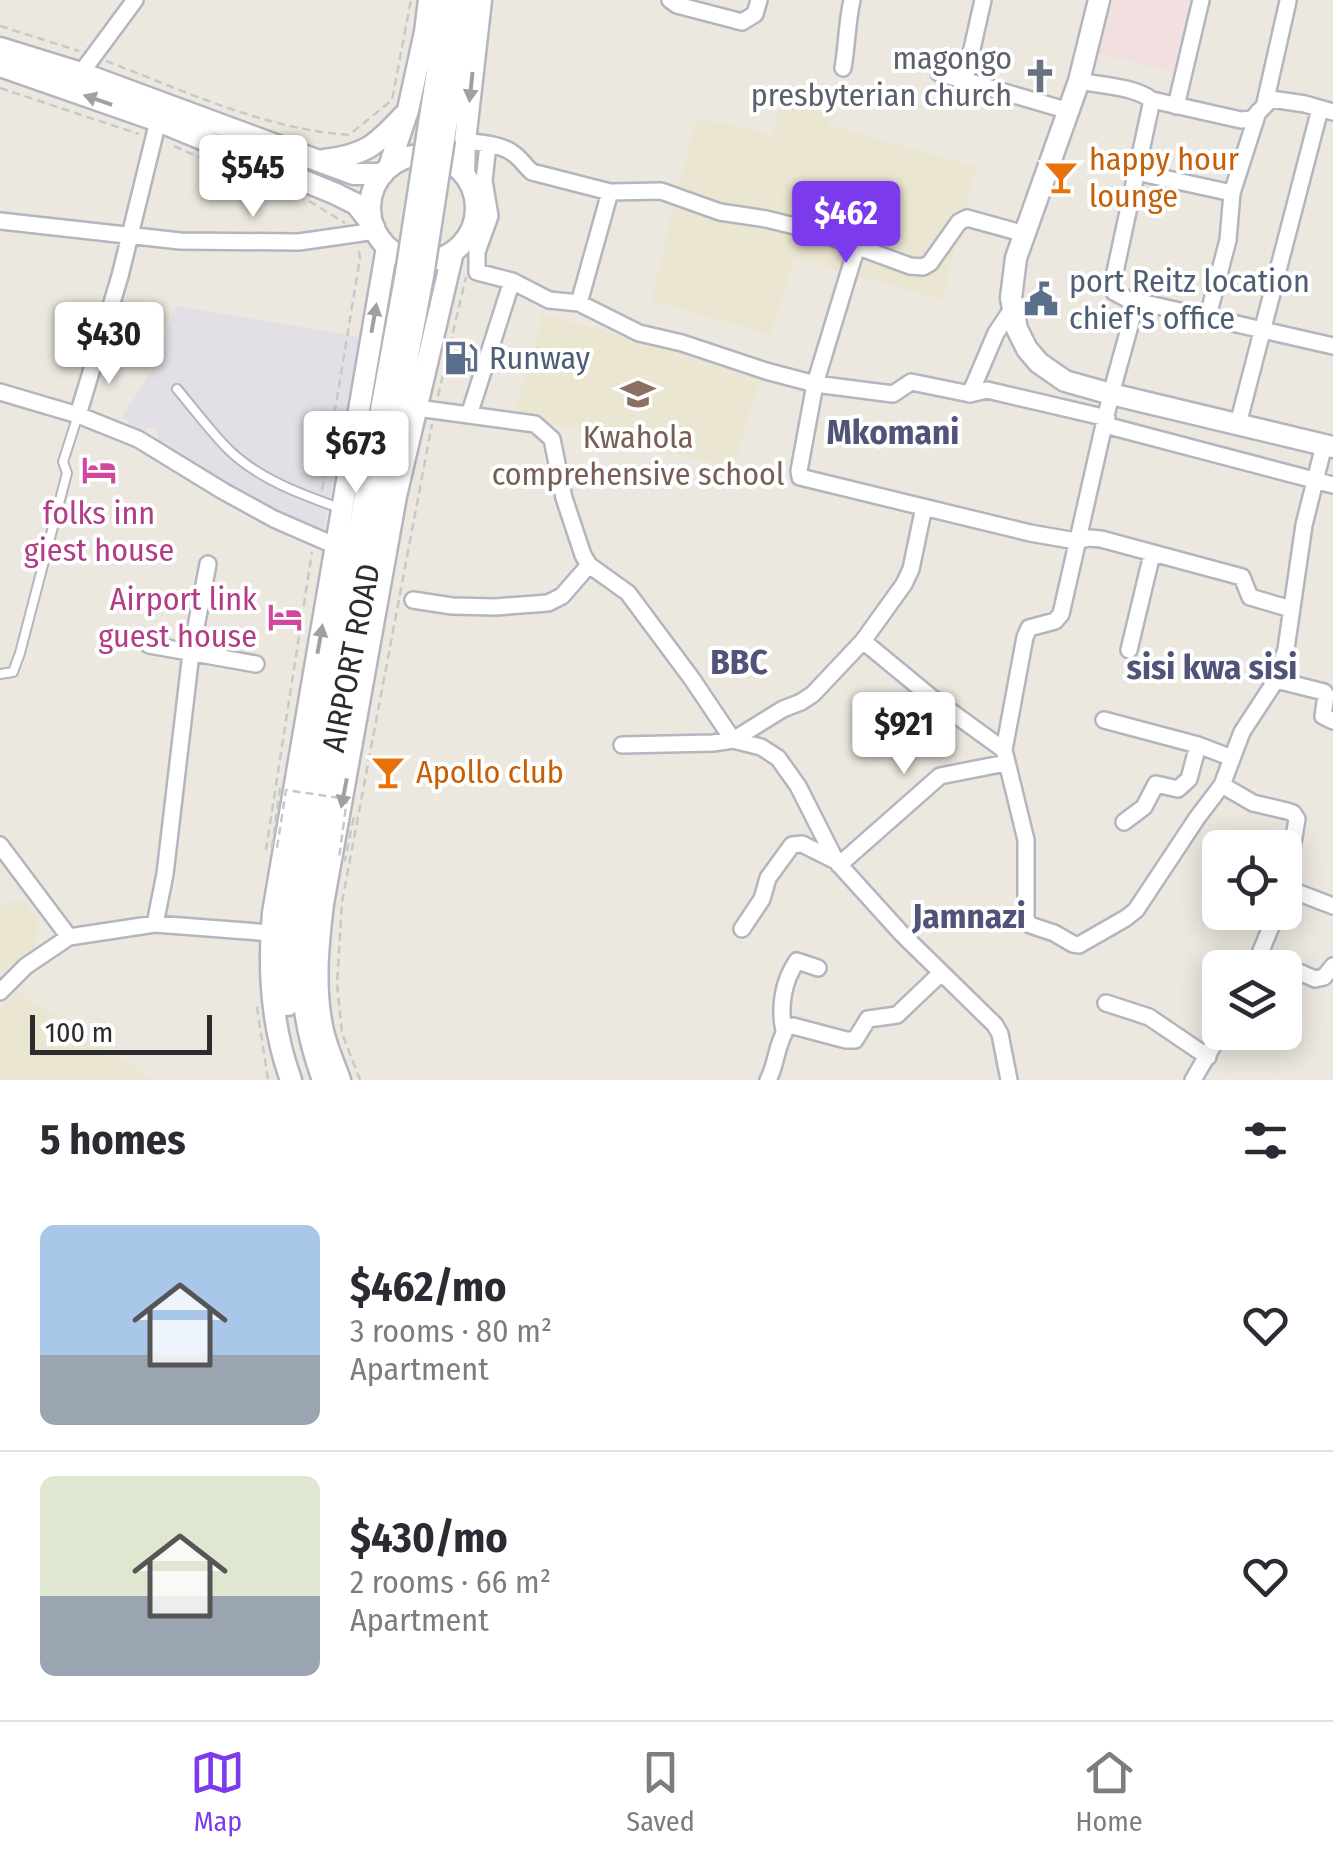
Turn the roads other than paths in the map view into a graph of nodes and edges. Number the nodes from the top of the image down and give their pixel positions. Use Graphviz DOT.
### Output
graph roads {
  1 [pos="135,0"];
  2 [pos="430,0"];
  3 [pos="448,0"];
  4 [pos="467,0"];
  5 [pos="481,0"];
  6 [pos="670,0"];
  7 [pos="759,0"];
  8 [pos="852,0"];
  9 [pos="982,0"];
  10 [pos="1098,0"];
  11 [pos="1201,0"];
  12 [pos="1288,0"];
  13 [pos="0,48"];
  14 [pos="0,66"];
  15 [pos="843,68"];
  16 [pos="939,72"];
  17 [pos="81,73"];
  18 [pos="965,80"];
  19 [pos="1079,81"];
  20 [pos="1152,100"];
  21 [pos="1176,106"];
  22 [pos="1262,108"];
  23 [pos="408,110"];
  24 [pos="1326,110"];
  25 [pos="1068,111"];
  26 [pos="158,120"];
  27 [pos="465,141"];
  28 [pos="488,145"];
  29 [pos="317,160"];
  30 [pos="386,171"];
  31 [pos="1136,172"];
  32 [pos="464,174"];
  33 [pos="610,192"];
  34 [pos="1232,193"];
  35 [pos="0,222"];
  36 [pos="1025,234"];
  37 [pos="379,235"];
  38 [pos="130,236"];
  39 [pos="856,246"];
  40 [pos="460,260"];
  41 [pos="512,281"];
  42 [pos="1136,300"];
  43 [pos="579,302"];
  44 [pos="1012,309"];
  45 [pos="1208,316"];
  46 [pos="1262,330"];
  47 [pos="1333,346"];
  48 [pos="815,384"];
  49 [pos="177,389"];
  50 [pos="0,392"];
  51 [pos="970,394"];
  52 [pos="1111,394"];
  53 [pos="426,409"];
  54 [pos="78,415"];
  55 [pos="469,415"];
  56 [pos="1106,422"];
  57 [pos="1238,424"];
  58 [pos="1330,443"];
  59 [pos="1315,481"];
  60 [pos="1333,485"];
  61 [pos="924,507"];
  62 [pos="342,510"];
  63 [pos="1076,541"];
  64 [pos="336,546"];
  65 [pos="1152,554"];
  66 [pos="208,564"];
  67 [pos="589,565"];
  68 [pos="413,600"];
  69 [pos="1291,610"];
  70 [pos="863,641"];
  71 [pos="149,645"];
  72 [pos="1129,650"];
  73 [pos="192,652"];
  74 [pos="256,664"];
  75 [pos="0,674"];
  76 [pos="1276,680"];
  77 [pos="1104,720"];
  78 [pos="1333,721"];
  79 [pos="330,723"];
  80 [pos="733,740"];
  81 [pos="622,745"];
  82 [pos="1198,745"];
  83 [pos="1006,756"];
  84 [pos="1232,758"];
  85 [pos="1222,785"];
  86 [pos="1124,822"];
  87 [pos="1295,830"];
  88 [pos="0,845"];
  89 [pos="837,863"];
  90 [pos="1302,895"];
  91 [pos="1333,906"];
  92 [pos="155,924"];
  93 [pos="742,929"];
  94 [pos="271,933"];
  95 [pos="69,937"];
  96 [pos="1333,966"];
  97 [pos="818,968"];
  98 [pos="940,974"];
  99 [pos="1302,975"];
  100 [pos="0,992"];
  101 [pos="1106,1003"];
  102 [pos="784,1031"];
  103 [pos="1212,1050"];
  104 [pos="1208,1057"];
  105 [pos="291,1080"];
  106 [pos="305,1080"];
  107 [pos="323,1080"];
  108 [pos="340,1080"];
  109 [pos="768,1080"];
  110 [pos="1009,1080"];
  111 [pos="1193,1080"];
  1 -- 17 [label="street"];
  2 -- 23 [label="main road"];
  3 -- 79 [label="main road, AIRPORT ROAD, bridge"];
  4 -- 79 [label="main road, AIRPORT ROAD, bridge"];
  5 -- 27 [label="main road, one-way"];
  6 -- 7 [label="street"];
  8 -- 15 [label="street"];
  9 -- 18 [label="street"];
  10 -- 19 [label="main road"];
  11 -- 21 [label="street"];
  12 -- 22 [label="street"];
  13 -- 17 [label="main road"];
  26 -- 14 [label="main road, one-way"];
  16 -- 18 [label="street"];
  17 -- 29 [label="main road"];
  18 -- 25 [label="street"];
  19 -- 20 [label="street"];
  19 -- 25 [label="main road"];
  20 -- 21 [label="street"];
  20 -- 31 [label="street"];
  21 -- 22 [label="street"];
  22 -- 24 [label="street"];
  22 -- 34 [label="street"];
  23 -- 29 [label="main road"];
  23 -- 30 [label="main road"];
  24 -- 46 [label="street"];
  25 -- 36 [label="main road"];
  26 -- 37 [label="main road"];
  26 -- 38 [label="street"];
  27 -- 28 [label="street"];
  27 -- 32 [label="main road"];
  28 -- 33 [label="street"];
  28 -- 41 [label="street"];
  29 -- 30 [label="main road"];
  30 -- 32 [label="main road"];
  30 -- 37 [label="main road"];
  31 -- 34 [label="street"];
  31 -- 42 [label="street"];
  32 -- 40 [label="main road"];
  33 -- 39 [label="street"];
  33 -- 43 [label="street"];
  34 -- 45 [label="street"];
  35 -- 38 [label="street"];
  36 -- 39 [label="street"];
  36 -- 44 [label="main road"];
  37 -- 38 [label="street"];
  37 -- 40 [label="main road"];
  62 -- 37 [label="main road, one-way"];
  38 -- 54 [label="street"];
  39 -- 48 [label="street"];
  40 -- 53 [label="main road"];
  41 -- 43 [label="street"];
  41 -- 55 [label="street"];
  42 -- 45 [label="street"];
  42 -- 52 [label="street"];
  43 -- 48 [label="street"];
  44 -- 51 [label="street"];
  44 -- 52 [label="main road"];
  45 -- 46 [label="street"];
  46 -- 47 [label="street"];
  46 -- 57 [label="street"];
  48 -- 51 [label="street"];
  48 -- 61 [label="street"];
  49 -- 62 [label="lane"];
  50 -- 54 [label="street"];
  51 -- 56 [label="street"];
  52 -- 56 [label="street"];
  52 -- 57 [label="main road"];
  53 -- 55 [label="street"];
  53 -- 108 [label="main road, one-way"];
  54 -- 64 [label="street"];
  54 -- 75 [label="lane"];
  55 -- 67 [label="street"];
  56 -- 59 [label="street"];
  56 -- 63 [label="street"];
  57 -- 58 [label="main road"];
  58 -- 59 [label="street"];
  59 -- 60 [label="street"];
  59 -- 69 [label="street"];
  61 -- 63 [label="street"];
  61 -- 70 [label="street"];
  62 -- 64 [label="main road"];
  63 -- 65 [label="street"];
  63 -- 83 [label="street"];
  94 -- 64 [label="main road, one-way"];
  65 -- 69 [label="street"];
  65 -- 72 [label="street"];
  66 -- 73 [label="street"];
  67 -- 68 [label="street"];
  67 -- 80 [label="street"];
  69 -- 76 [label="street"];
  70 -- 80 [label="street"];
  70 -- 83 [label="street"];
  71 -- 73 [label="street"];
  73 -- 74 [label="street"];
  73 -- 92 [label="street"];
  76 -- 78 [label="street"];
  76 -- 84 [label="street"];
  77 -- 82 [label="street"];
  79 -- 106 [label="main road, AIRPORT ROAD"];
  79 -- 107 [label="main road, AIRPORT ROAD"];
  80 -- 81 [label="street"];
  80 -- 89 [label="street"];
  82 -- 84 [label="street"];
  82 -- 86 [label="street"];
  83 -- 85 [label="street"];
  83 -- 89 [label="street"];
  84 -- 85 [label="street"];
  85 -- 87 [label="street"];
  88 -- 95 [label="street"];
  89 -- 93 [label="street"];
  89 -- 98 [label="street"];
  90 -- 91 [label="street"];
  92 -- 94 [label="street"];
  92 -- 95 [label="street"];
  94 -- 105 [label="main road"];
  95 -- 100 [label="street"];
  96 -- 99 [label="street"];
  97 -- 102 [label="street"];
  98 -- 102 [label="street"];
  98 -- 110 [label="street"];
  101 -- 104 [label="street"];
  102 -- 109 [label="street"];
  103 -- 104 [label="street"];
  104 -- 111 [label="street"];
}
